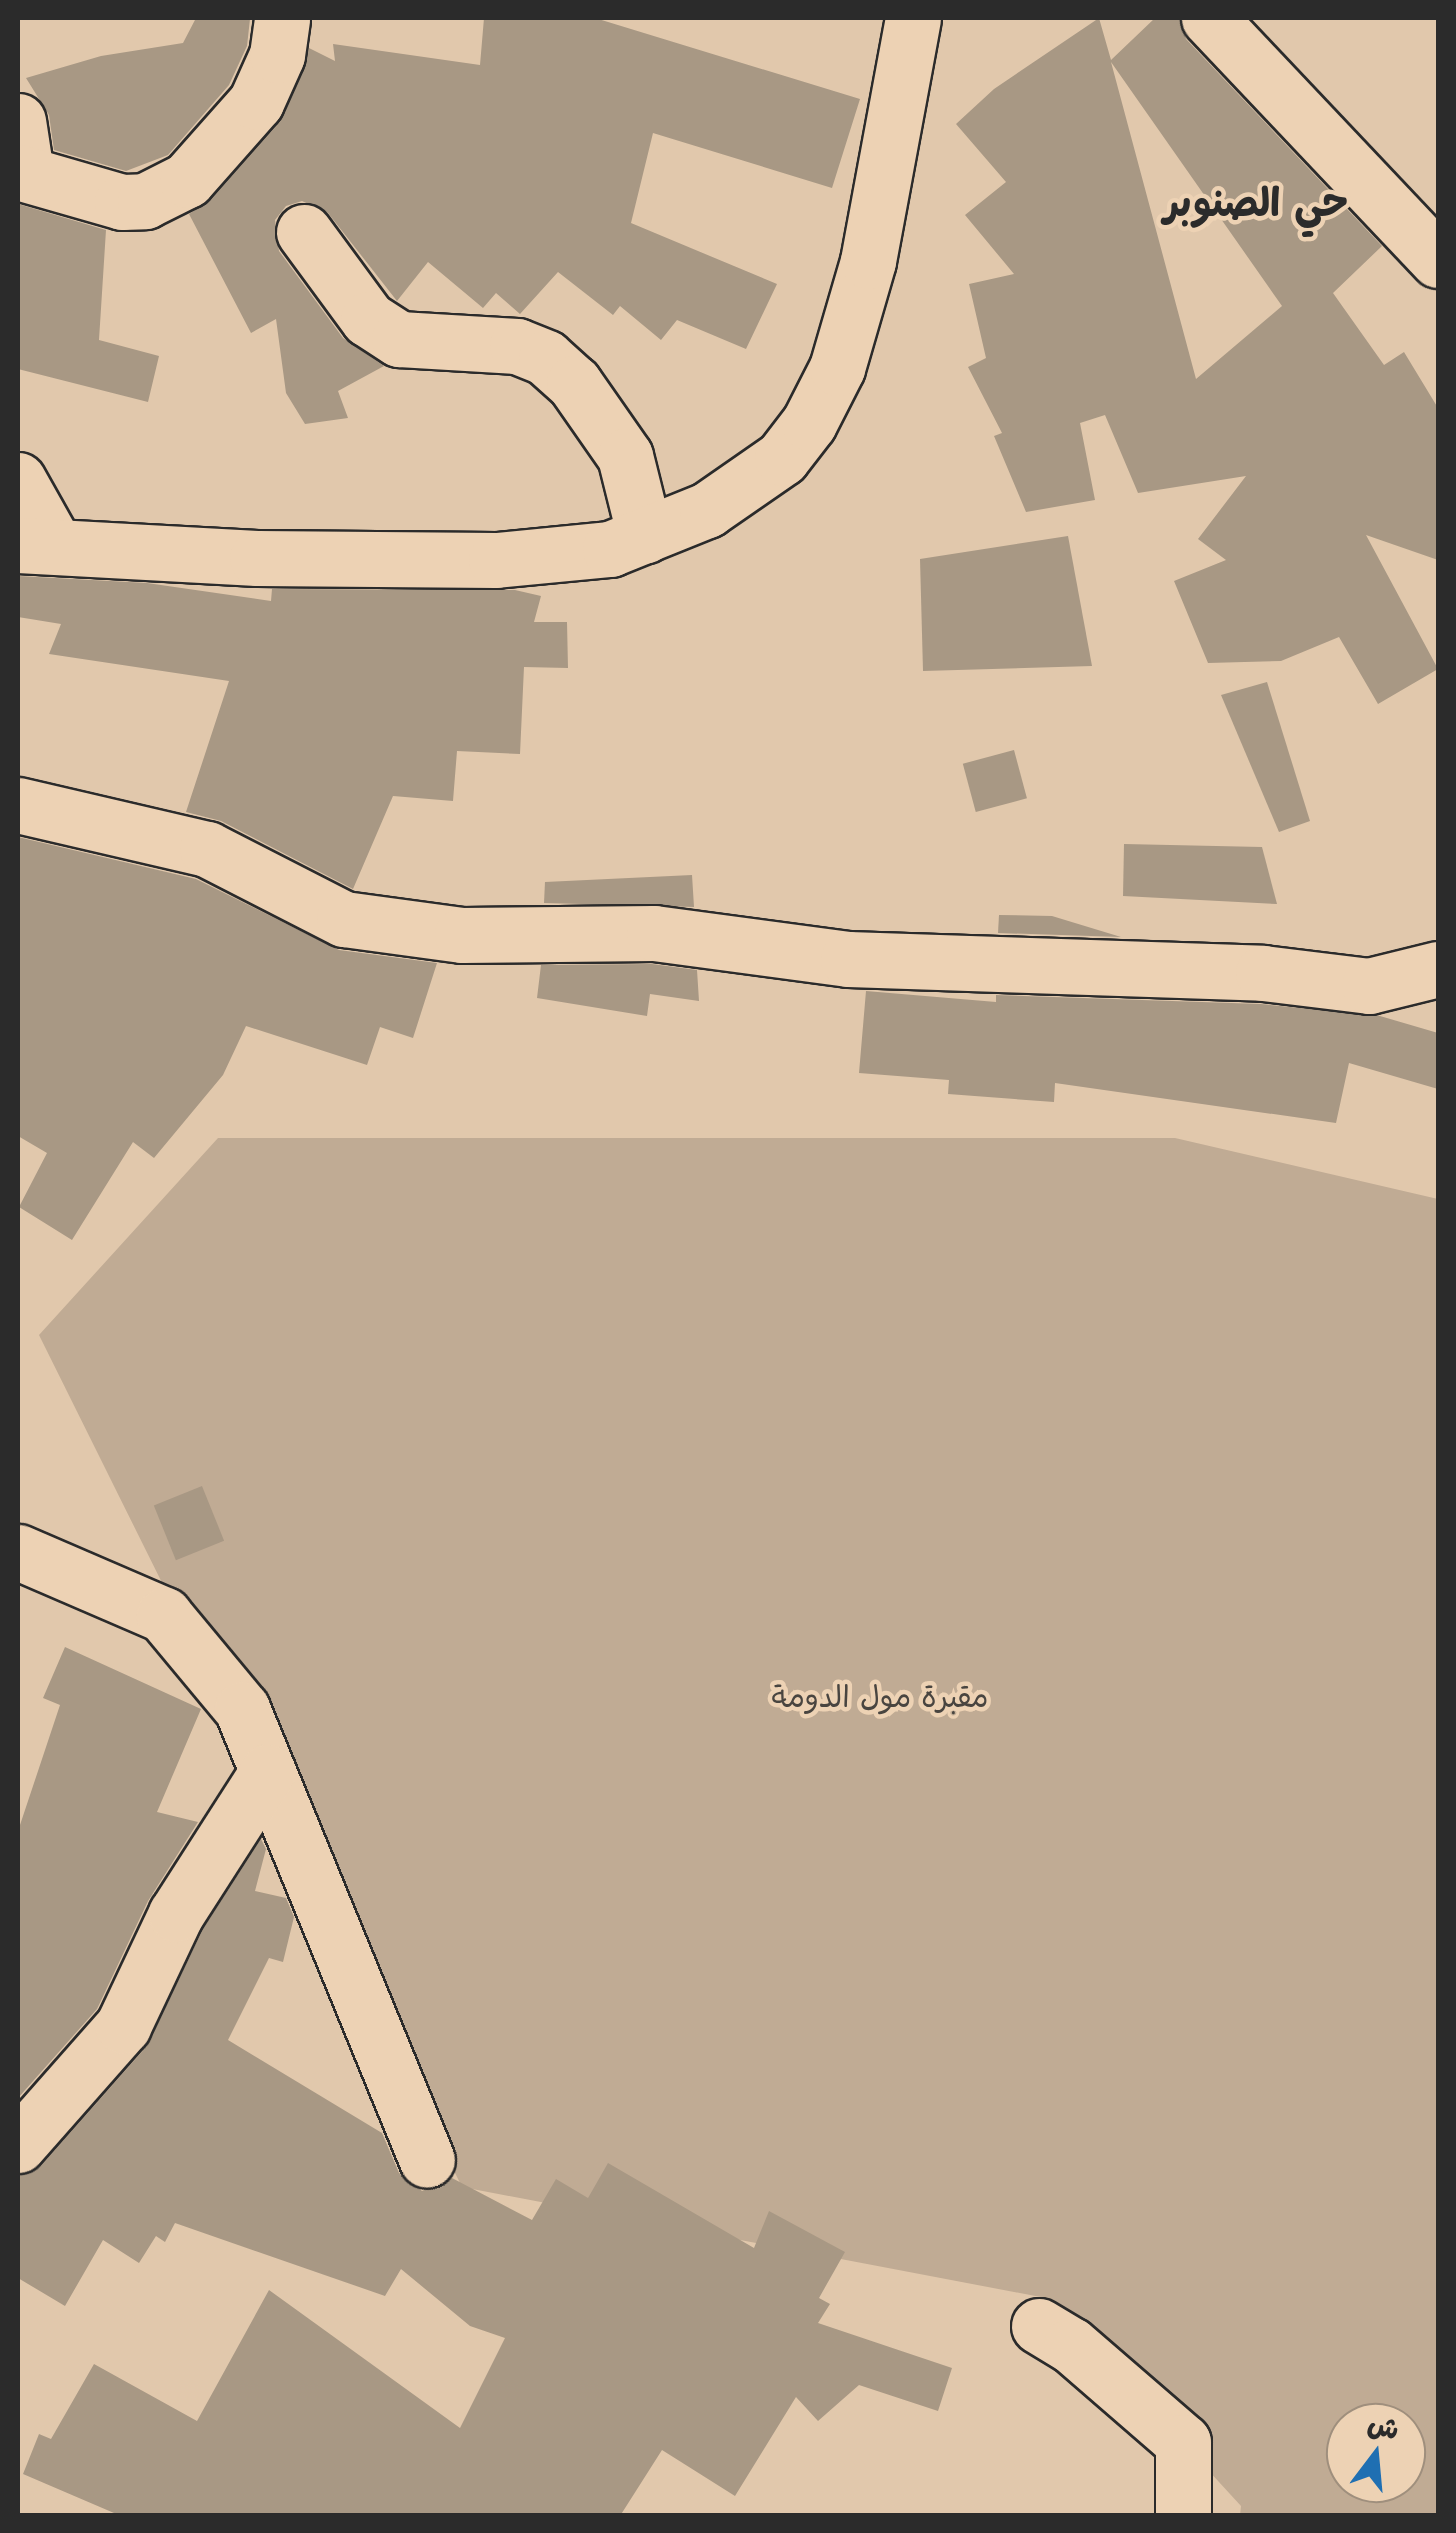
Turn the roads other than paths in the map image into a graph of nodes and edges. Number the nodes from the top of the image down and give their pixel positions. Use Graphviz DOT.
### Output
graph roads {
  1 [pos="282,18"];
  2 [pos="913,18"];
  3 [pos="1210,18"];
  4 [pos="20,155"];
  5 [pos="304,232"];
  6 [pos="1438,260"];
  7 [pos="18,480"];
  8 [pos="645,536"];
  9 [pos="36,546"];
  10 [pos="18,805"];
  11 [pos="1438,969"];
  12 [pos="18,1552"];
  13 [pos="267,1772"];
  14 [pos="18,2145"];
  15 [pos="427,2160"];
  16 [pos="1039,2326"];
  17 [pos="1183,2516"];
  1 -- 4 [label="street"];
  2 -- 8 [label="street"];
  3 -- 6 [label="street"];
  5 -- 8 [label="street"];
  7 -- 9 [label="street"];
  8 -- 9 [label="street"];
  10 -- 11 [label="street"];
  12 -- 13 [label="street"];
  13 -- 14 [label="street"];
  13 -- 15 [label="street"];
  16 -- 17 [label="street"];
}
